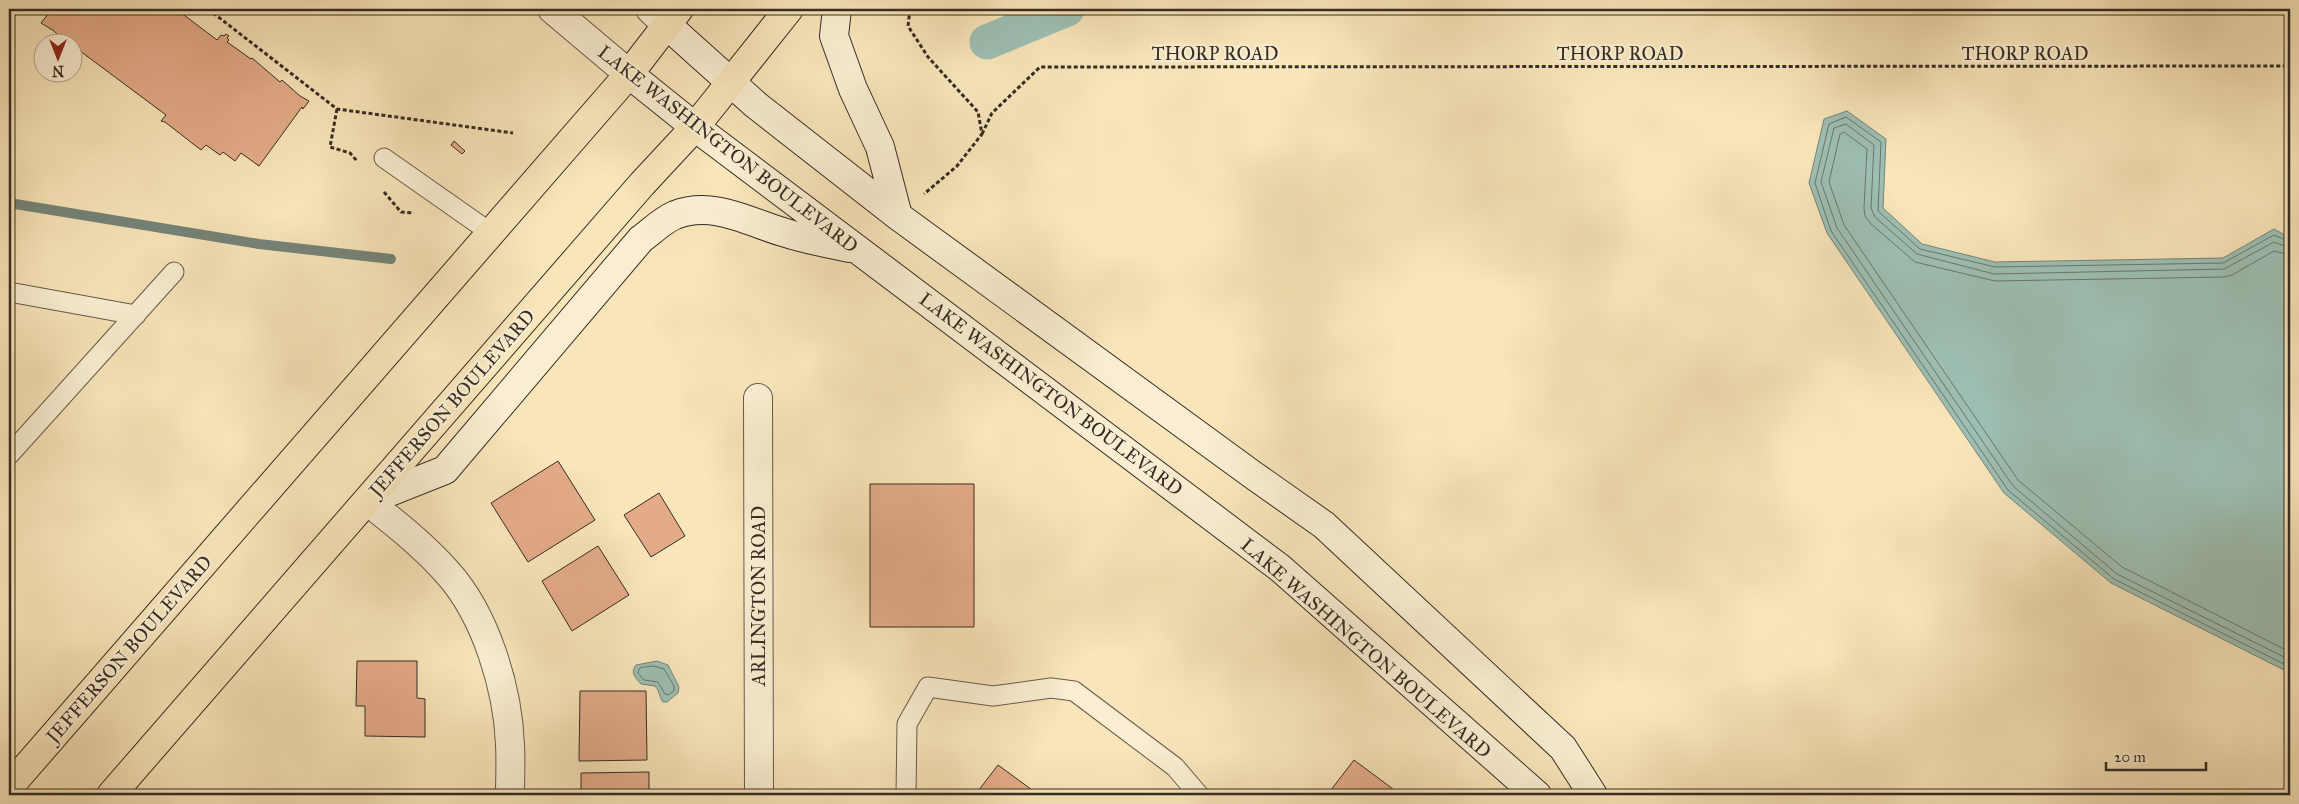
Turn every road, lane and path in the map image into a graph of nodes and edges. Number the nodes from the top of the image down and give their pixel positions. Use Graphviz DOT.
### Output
graph roads {
  1 [pos="208,9"];
  2 [pos="552,9"];
  3 [pos="789,9"];
  4 [pos="837,9"];
  5 [pos="910,9"];
  6 [pos="665,14"];
  7 [pos="2290,66"];
  8 [pos="629,74"];
  9 [pos="732,83"];
  10 [pos="695,127"];
  11 [pos="512,133"];
  12 [pos="982,134"];
  13 [pos="384,158"];
  14 [pos="898,216"];
  15 [pos="491,233"];
  16 [pos="859,251"];
  17 [pos="174,272"];
  18 [pos="9,292"];
  19 [pos="136,315"];
  20 [pos="758,398"];
  21 [pos="9,454"];
  22 [pos="367,501"];
  23 [pos="9,787"];
  24 [pos="1529,793"];
  25 [pos="111,795"];
  26 [pos="510,795"];
  27 [pos="759,795"];
  28 [pos="906,795"];
  29 [pos="1199,795"];
  30 [pos="1593,795"];
  1 -- 11 [label="path"];
  2 -- 8 [label="main road, LAKE WASHINGTON BOULEVARD"];
  3 -- 9 [label="main road, JEFFERSON BOULEVARD"];
  4 -- 14 [label="main road"];
  5 -- 12 [label="path"];
  6 -- 8 [label="main road, JEFFERSON BOULEVARD"];
  6 -- 9 [label="main road"];
  7 -- 12 [label="path, THORP ROAD"];
  8 -- 10 [label="main road, LAKE WASHINGTON BOULEVARD"];
  8 -- 15 [label="main road, JEFFERSON BOULEVARD"];
  9 -- 10 [label="main road, JEFFERSON BOULEVARD"];
  9 -- 14 [label="main road"];
  10 -- 16 [label="main road, LAKE WASHINGTON BOULEVARD"];
  10 -- 22 [label="main road, JEFFERSON BOULEVARD"];
  12 -- 14 [label="path, THORP ROAD"];
  13 -- 15 [label="lane"];
  14 -- 30 [label="main road"];
  15 -- 23 [label="main road, JEFFERSON BOULEVARD"];
  16 -- 22 [label="main road"];
  16 -- 24 [label="main road, LAKE WASHINGTON BOULEVARD"];
  17 -- 19 [label="lane"];
  18 -- 19 [label="lane"];
  19 -- 21 [label="lane"];
  20 -- 27 [label="main road, ARLINGTON ROAD"];
  22 -- 25 [label="main road, JEFFERSON BOULEVARD"];
  22 -- 26 [label="main road"];
  28 -- 29 [label="lane"];
}
